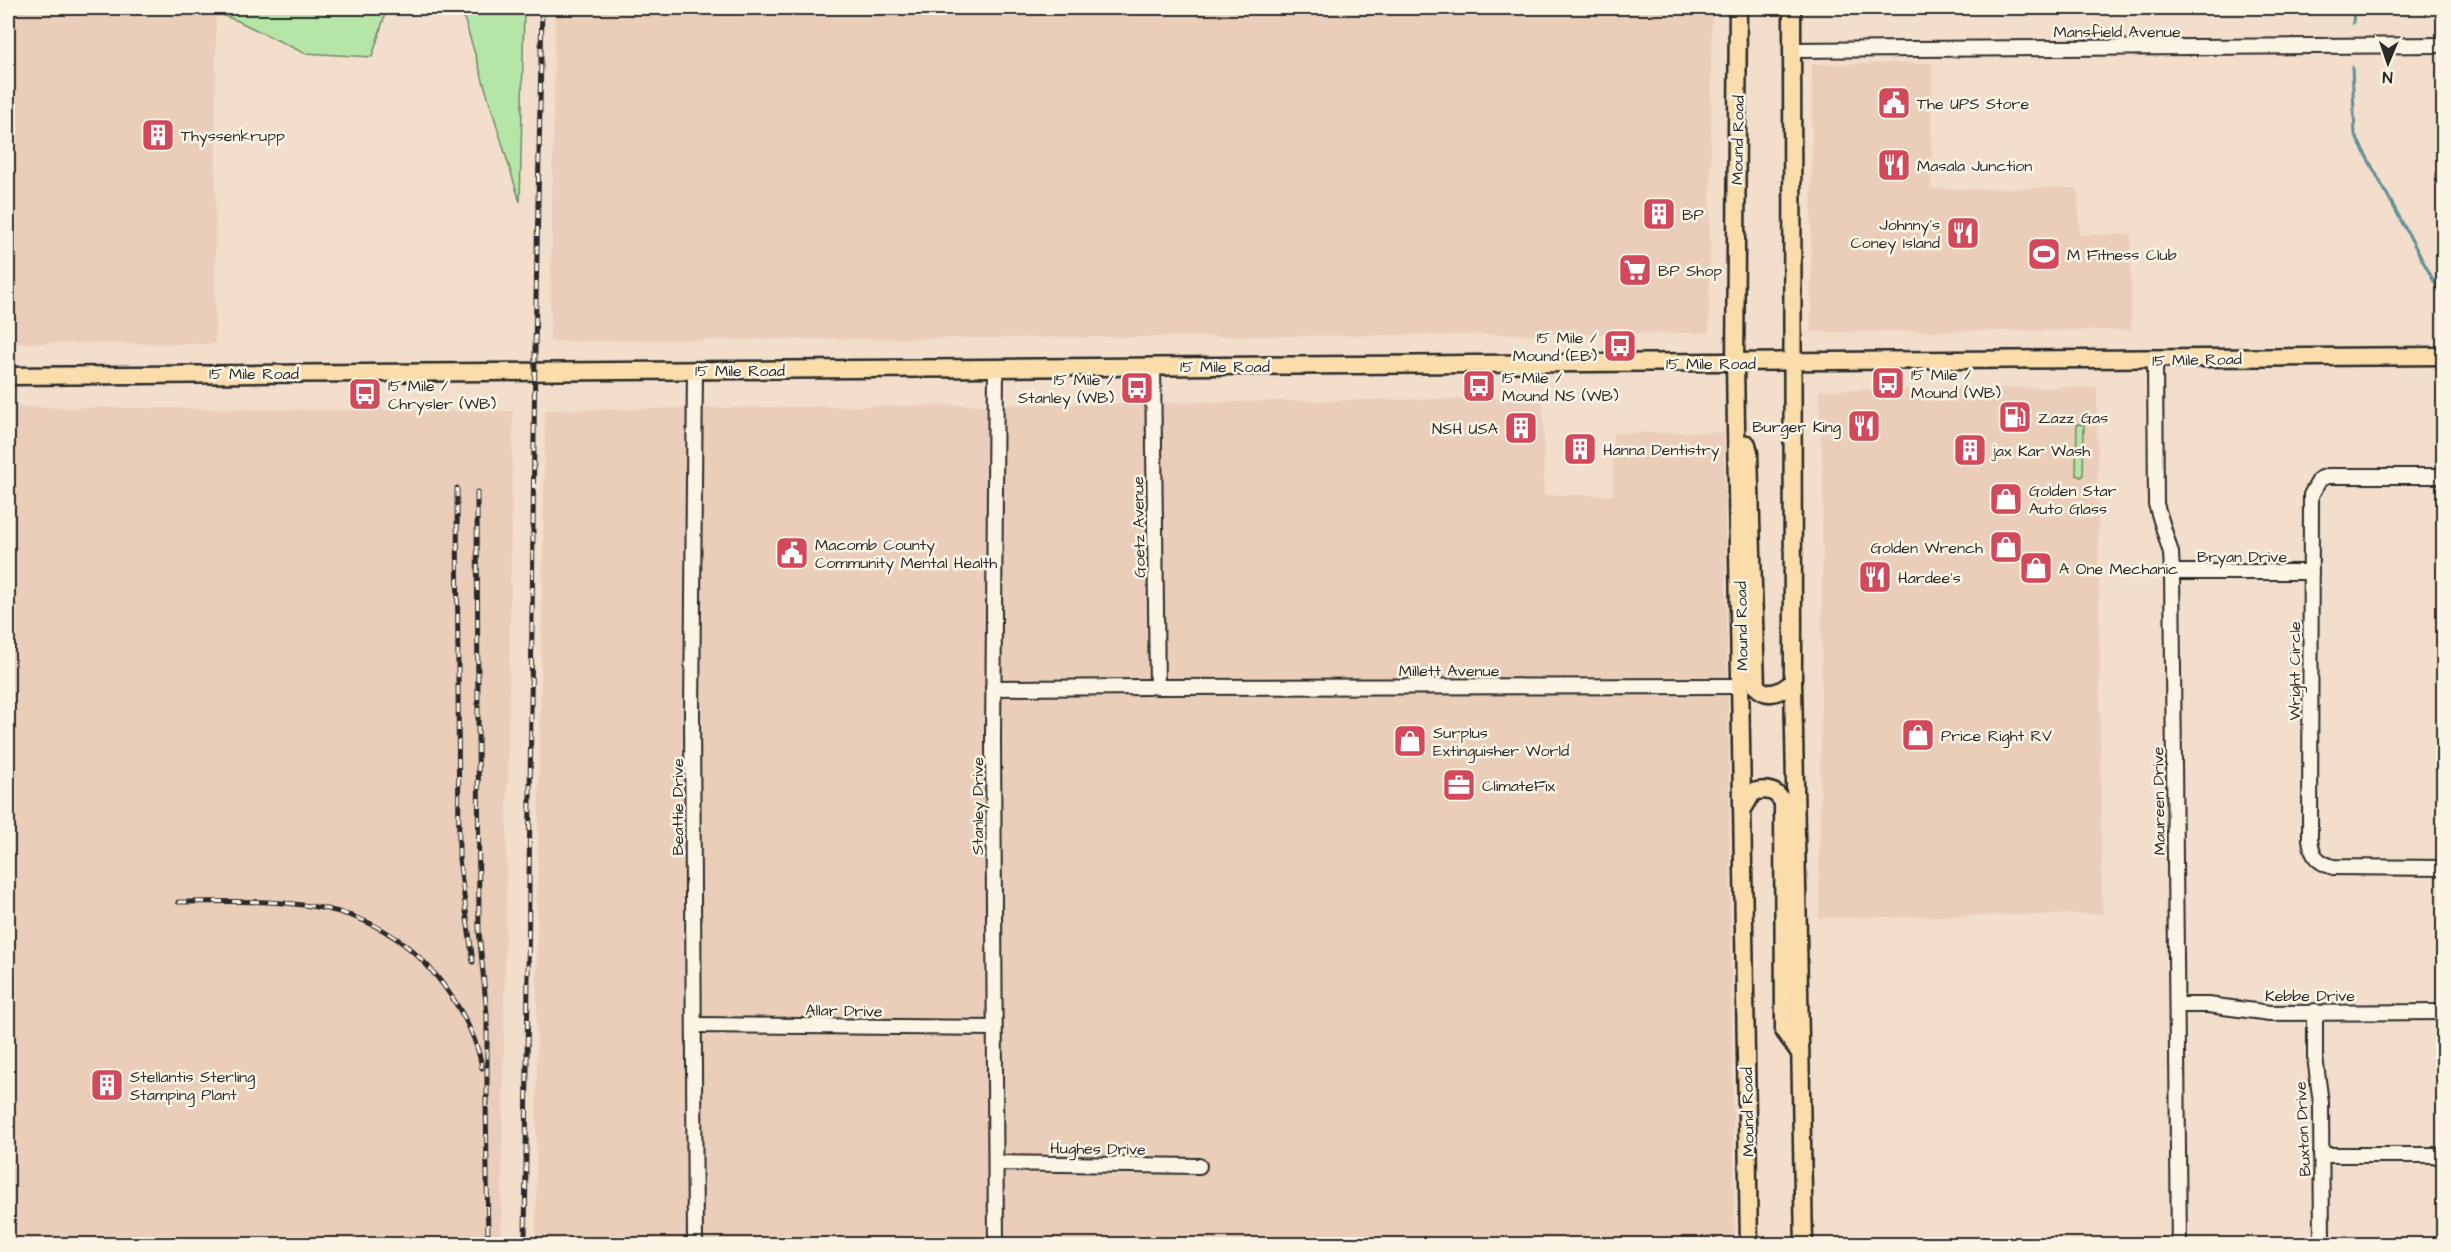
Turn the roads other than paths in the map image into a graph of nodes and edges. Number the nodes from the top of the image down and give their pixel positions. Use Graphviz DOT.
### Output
graph roads {
  1 [pos="1738,8"];
  2 [pos="1792,8"];
  3 [pos="2444,45"];
  4 [pos="1791,50"];
  5 [pos="2444,356"];
  6 [pos="2155,359"];
  7 [pos="1793,362"];
  8 [pos="1735,363"];
  9 [pos="1153,366"];
  10 [pos="996,367"];
  11 [pos="694,370"];
  12 [pos="8,376"];
  13 [pos="1738,414"];
  14 [pos="2444,476"];
  15 [pos="2172,572"];
  16 [pos="2311,572"];
  17 [pos="1793,682"];
  18 [pos="1741,686"];
  19 [pos="1153,687"];
  20 [pos="993,688"];
  21 [pos="1743,809"];
  22 [pos="2444,868"];
  23 [pos="2177,1005"];
  24 [pos="2315,1011"];
  25 [pos="2444,1012"];
  26 [pos="695,1025"];
  27 [pos="994,1028"];
  28 [pos="1800,1053"];
  29 [pos="2321,1155"];
  30 [pos="2444,1158"];
  31 [pos="996,1163"];
  32 [pos="1199,1166"];
  33 [pos="695,1245"];
  34 [pos="996,1245"];
  35 [pos="1749,1245"];
  36 [pos="1804,1245"];
  37 [pos="2179,1245"];
  38 [pos="2322,1245"];
  1 -- 8 [label="main road, Mound Road"];
  2 -- 4 [label="main road"];
  3 -- 4 [label="street, Mansfield Avenue"];
  4 -- 7 [label="main road"];
  5 -- 6 [label="main road, 15 Mile Road"];
  6 -- 7 [label="main road, 15 Mile Road"];
  6 -- 15 [label="street, Maureen Drive"];
  7 -- 8 [label="main road, 15 Mile Road"];
  7 -- 17 [label="main road"];
  8 -- 9 [label="main road, 15 Mile Road"];
  8 -- 13 [label="main road, Mound Road"];
  9 -- 10 [label="main road, 15 Mile Road"];
  9 -- 19 [label="street, Goetz Avenue"];
  10 -- 11 [label="main road, 15 Mile Road"];
  10 -- 20 [label="street, Stanley Drive"];
  11 -- 12 [label="main road, 15 Mile Road"];
  11 -- 26 [label="street, Beattie Drive"];
  13 -- 17 [label="main road"];
  13 -- 18 [label="main road, Mound Road"];
  14 -- 16 [label="street, Wright Circle"];
  15 -- 16 [label="street, Bryan Drive"];
  15 -- 23 [label="street, Maureen Drive"];
  16 -- 22 [label="street, Wright Circle"];
  17 -- 28 [label="main road"];
  18 -- 19 [label="street, Millett Avenue"];
  18 -- 21 [label="main road, Mound Road"];
  19 -- 20 [label="street, Millett Avenue"];
  20 -- 27 [label="street, Stanley Drive"];
  21 -- 28 [label="main road"];
  21 -- 35 [label="main road, Mound Road"];
  23 -- 24 [label="street, Kebbe Drive"];
  23 -- 37 [label="street, Maureen Drive"];
  24 -- 25 [label="street, Kebbe Drive"];
  24 -- 29 [label="street, Buxton Drive"];
  26 -- 27 [label="street, Allar Drive"];
  26 -- 33 [label="street, Beattie Drive"];
  27 -- 31 [label="street, Stanley Drive"];
  28 -- 36 [label="main road"];
  29 -- 30 [label="street"];
  29 -- 38 [label="street, Buxton Drive"];
  31 -- 32 [label="street, Hughes Drive"];
  31 -- 34 [label="street, Stanley Drive"];
}
